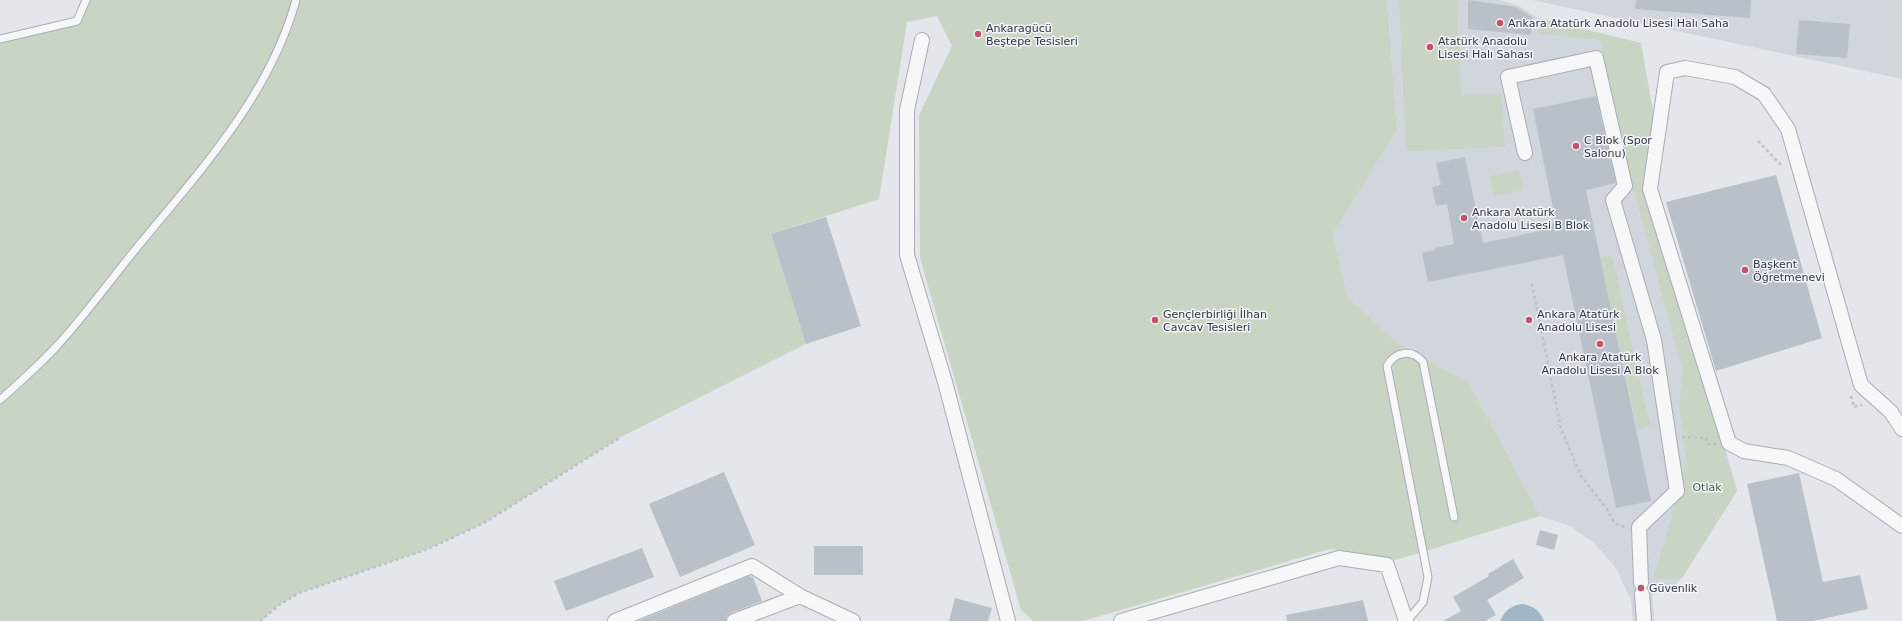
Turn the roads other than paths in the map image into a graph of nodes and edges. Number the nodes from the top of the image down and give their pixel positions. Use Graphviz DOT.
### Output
graph roads {
  1 [pos="86,0"];
  2 [pos="296,0"];
  3 [pos="0,39"];
  4 [pos="922,40"];
  5 [pos="1525,153"];
  6 [pos="0,400"];
  7 [pos="1902,429"];
  8 [pos="1454,517"];
  9 [pos="1902,526"];
  10 [pos="800,596"];
  11 [pos="618,620"];
  12 [pos="734,621"];
  13 [pos="853,621"];
  14 [pos="1008,621"];
  15 [pos="1121,621"];
  16 [pos="1406,621"];
  17 [pos="1644,621"];
  1 -- 3 [label="lane"];
  2 -- 6 [label="lane"];
  4 -- 14 [label="street"];
  5 -- 17 [label="street"];
  7 -- 9 [label="street"];
  8 -- 16 [label="lane"];
  10 -- 11 [label="street"];
  10 -- 12 [label="street"];
  10 -- 13 [label="street"];
  15 -- 16 [label="street"];
}
